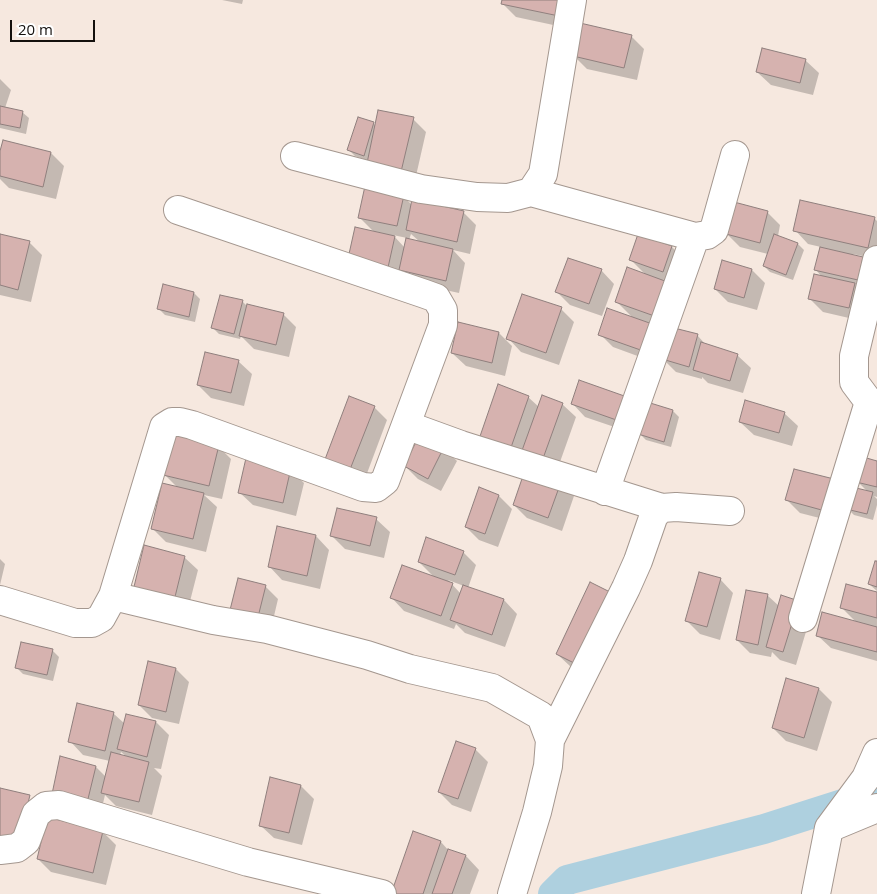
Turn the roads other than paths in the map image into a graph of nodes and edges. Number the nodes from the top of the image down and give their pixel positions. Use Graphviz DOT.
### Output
graph roads {
  1 [pos="572,0"];
  2 [pos="735,155"];
  3 [pos="295,156"];
  4 [pos="531,192"];
  5 [pos="178,210"];
  6 [pos="695,236"];
  7 [pos="877,260"];
  8 [pos="873,403"];
  9 [pos="406,424"];
  10 [pos="605,490"];
  11 [pos="662,508"];
  12 [pos="730,511"];
  13 [pos="113,596"];
  14 [pos="0,600"];
  15 [pos="803,618"];
  16 [pos="550,740"];
  17 [pos="871,766"];
  18 [pos="877,808"];
  19 [pos="835,820"];
  20 [pos="0,850"];
  21 [pos="382,894"];
  22 [pos="512,894"];
  23 [pos="816,894"];
  1 -- 4 [label="street"];
  2 -- 6 [label="street"];
  3 -- 4 [label="street"];
  4 -- 6 [label="street"];
  5 -- 9 [label="street"];
  6 -- 10 [label="street"];
  7 -- 8 [label="street"];
  8 -- 15 [label="street"];
  9 -- 10 [label="street"];
  9 -- 13 [label="street"];
  10 -- 11 [label="street"];
  11 -- 12 [label="street"];
  11 -- 16 [label="street"];
  13 -- 14 [label="street"];
  13 -- 16 [label="street"];
  16 -- 22 [label="street"];
  17 -- 19 [label="street"];
  18 -- 19 [label="street"];
  19 -- 23 [label="street"];
  20 -- 21 [label="street"];
}
